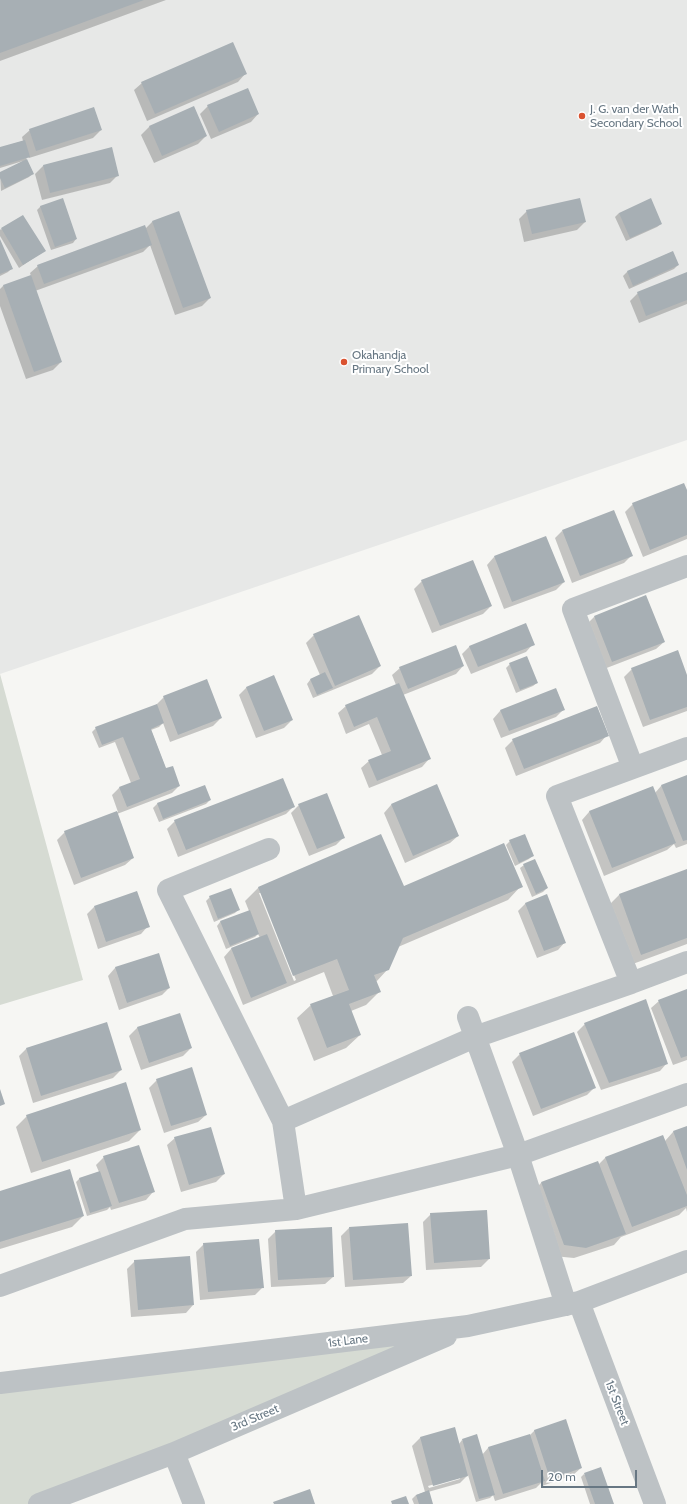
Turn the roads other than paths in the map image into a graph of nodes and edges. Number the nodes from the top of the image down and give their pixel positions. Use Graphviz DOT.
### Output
graph roads {
  1 [pos="687,566"];
  2 [pos="687,748"];
  3 [pos="633,768"];
  4 [pos="269,849"];
  5 [pos="687,962"];
  6 [pos="630,983"];
  7 [pos="468,1017"];
  8 [pos="475,1037"];
  9 [pos="687,1094"];
  10 [pos="283,1121"];
  11 [pos="518,1155"];
  12 [pos="296,1209"];
  13 [pos="687,1261"];
  14 [pos="0,1286"];
  15 [pos="572,1303"];
  16 [pos="468,1326"];
  17 [pos="0,1383"];
  18 [pos="174,1453"];
  19 [pos="39,1504"];
  20 [pos="194,1504"];
  21 [pos="655,1504"];
  1 -- 3 [label="street"];
  2 -- 3 [label="street"];
  3 -- 6 [label="street"];
  4 -- 10 [label="street"];
  5 -- 6 [label="street"];
  6 -- 8 [label="street"];
  7 -- 8 [label="street, 1st Street"];
  8 -- 10 [label="street"];
  8 -- 11 [label="street, 1st Street"];
  9 -- 11 [label="street"];
  10 -- 12 [label="street"];
  11 -- 12 [label="street"];
  11 -- 15 [label="street, 1st Street"];
  12 -- 14 [label="street"];
  13 -- 15 [label="street, 1st Lane"];
  15 -- 16 [label="street, 1st Lane"];
  15 -- 21 [label="street, 1st Street"];
  16 -- 17 [label="street, 1st Lane"];
  16 -- 18 [label="street, 3rd Street"];
  18 -- 19 [label="street, 3rd Street"];
  18 -- 20 [label="street"];
}
